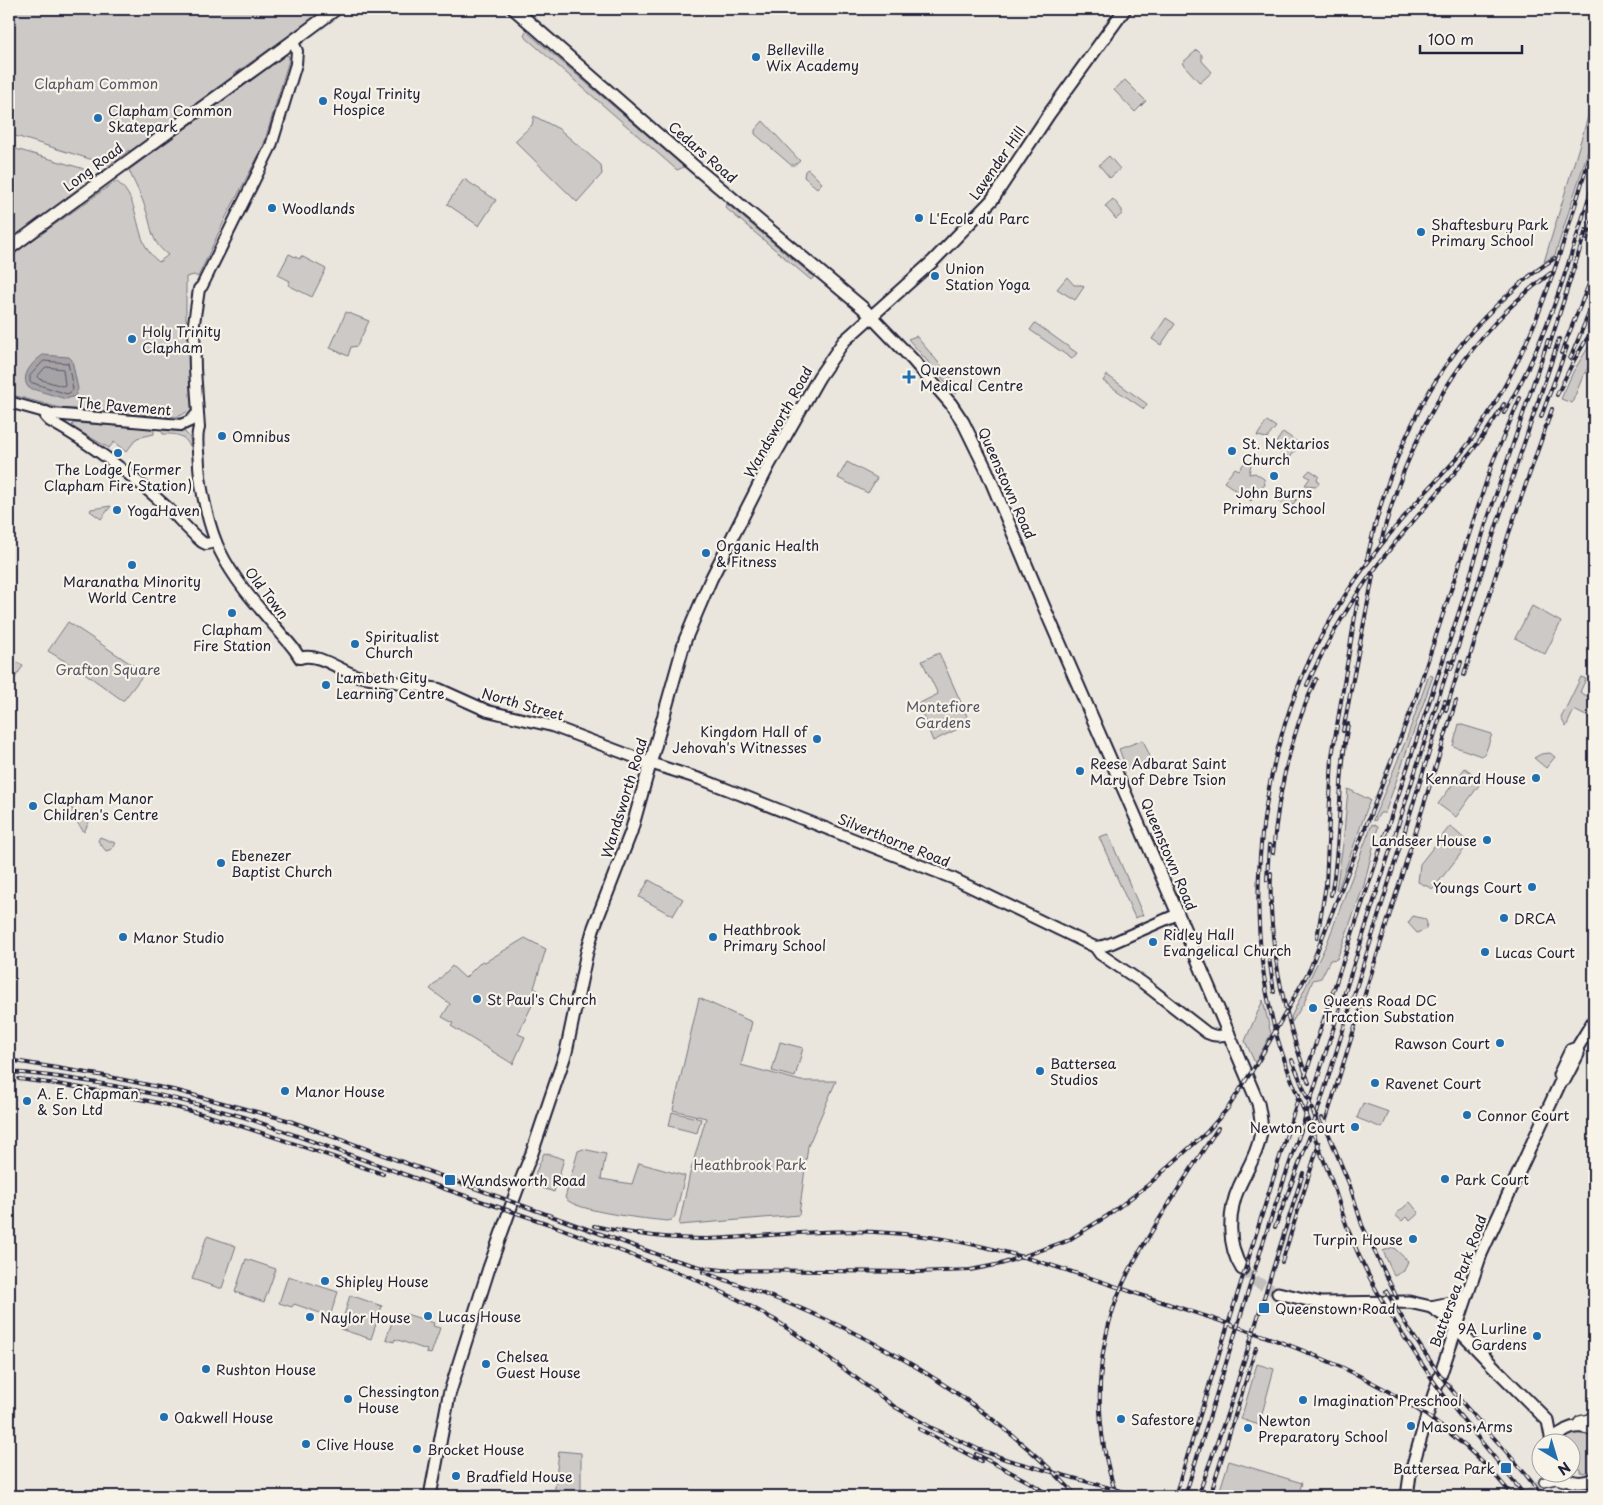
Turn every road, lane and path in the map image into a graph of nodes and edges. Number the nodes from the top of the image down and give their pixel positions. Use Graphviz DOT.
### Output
graph roads {
  1 [pos="336,9"];
  2 [pos="514,9"];
  3 [pos="1125,9"];
  4 [pos="293,42"];
  5 [pos="9,249"];
  6 [pos="872,316"];
  7 [pos="9,402"];
  8 [pos="46,412"];
  9 [pos="197,414"];
  10 [pos="184,424"];
  11 [pos="196,435"];
  12 [pos="216,542"];
  13 [pos="300,658"];
  14 [pos="650,764"];
  15 [pos="1178,914"];
  16 [pos="1112,943"];
  17 [pos="1095,947"];
  18 [pos="1116,964"];
  19 [pos="1594,1020"];
  20 [pos="1229,1033"];
  21 [pos="1242,1269"];
  22 [pos="1278,1293"];
  23 [pos="1466,1296"];
  24 [pos="1430,1307"];
  25 [pos="1457,1329"];
  26 [pos="1594,1414"];
  27 [pos="1548,1421"];
  28 [pos="1572,1428"];
  29 [pos="1594,1430"];
  30 [pos="1551,1432"];
  31 [pos="1564,1432"];
  32 [pos="1592,1481"];
  33 [pos="1575,1482"];
  34 [pos="430,1496"];
  35 [pos="1407,1496"];
  1 -- 4 [label="main road, Long Road"];
  2 -- 6 [label="main road, Cedars Road"];
  3 -- 6 [label="main road, Lavender Hill"];
  4 -- 5 [label="main road, Long Road"];
  4 -- 9 [label="main road, Old Town"];
  6 -- 14 [label="main road, Wandsworth Road"];
  6 -- 15 [label="main road, Queenstown Road"];
  7 -- 8 [label="main road, The Pavement"];
  8 -- 10 [label="main road, The Pavement"];
  8 -- 12 [label="main road"];
  9 -- 10 [label="main road, The Pavement"];
  9 -- 11 [label="main road, Old Town"];
  10 -- 11 [label="main road"];
  11 -- 12 [label="main road, Old Town"];
  12 -- 13 [label="main road, Old Town"];
  13 -- 14 [label="main road, North Street"];
  14 -- 17 [label="main road, Silverthorne Road"];
  14 -- 34 [label="main road, Wandsworth Road"];
  15 -- 16 [label="main road"];
  15 -- 20 [label="main road, Queenstown Road"];
  16 -- 17 [label="main road"];
  16 -- 18 [label="main road"];
  17 -- 18 [label="main road, Silverthorne Road"];
  18 -- 20 [label="main road, Silverthorne Road"];
  19 -- 23 [label="main road, Battersea Park Road"];
  20 -- 21 [label="main road, Queenstown Road"];
  22 -- 24 [label="main road"];
  23 -- 24 [label="main road"];
  23 -- 25 [label="main road, Battersea Park Road"];
  24 -- 25 [label="main road"];
  25 -- 27 [label="main road"];
  25 -- 35 [label="main road, Battersea Park Road"];
  26 -- 28 [label="street"];
  27 -- 28 [label="main road"];
  27 -- 30 [label="main road"];
  28 -- 29 [label="main road"];
  28 -- 31 [label="main road"];
  32 -- 33 [label="main road"];
}
